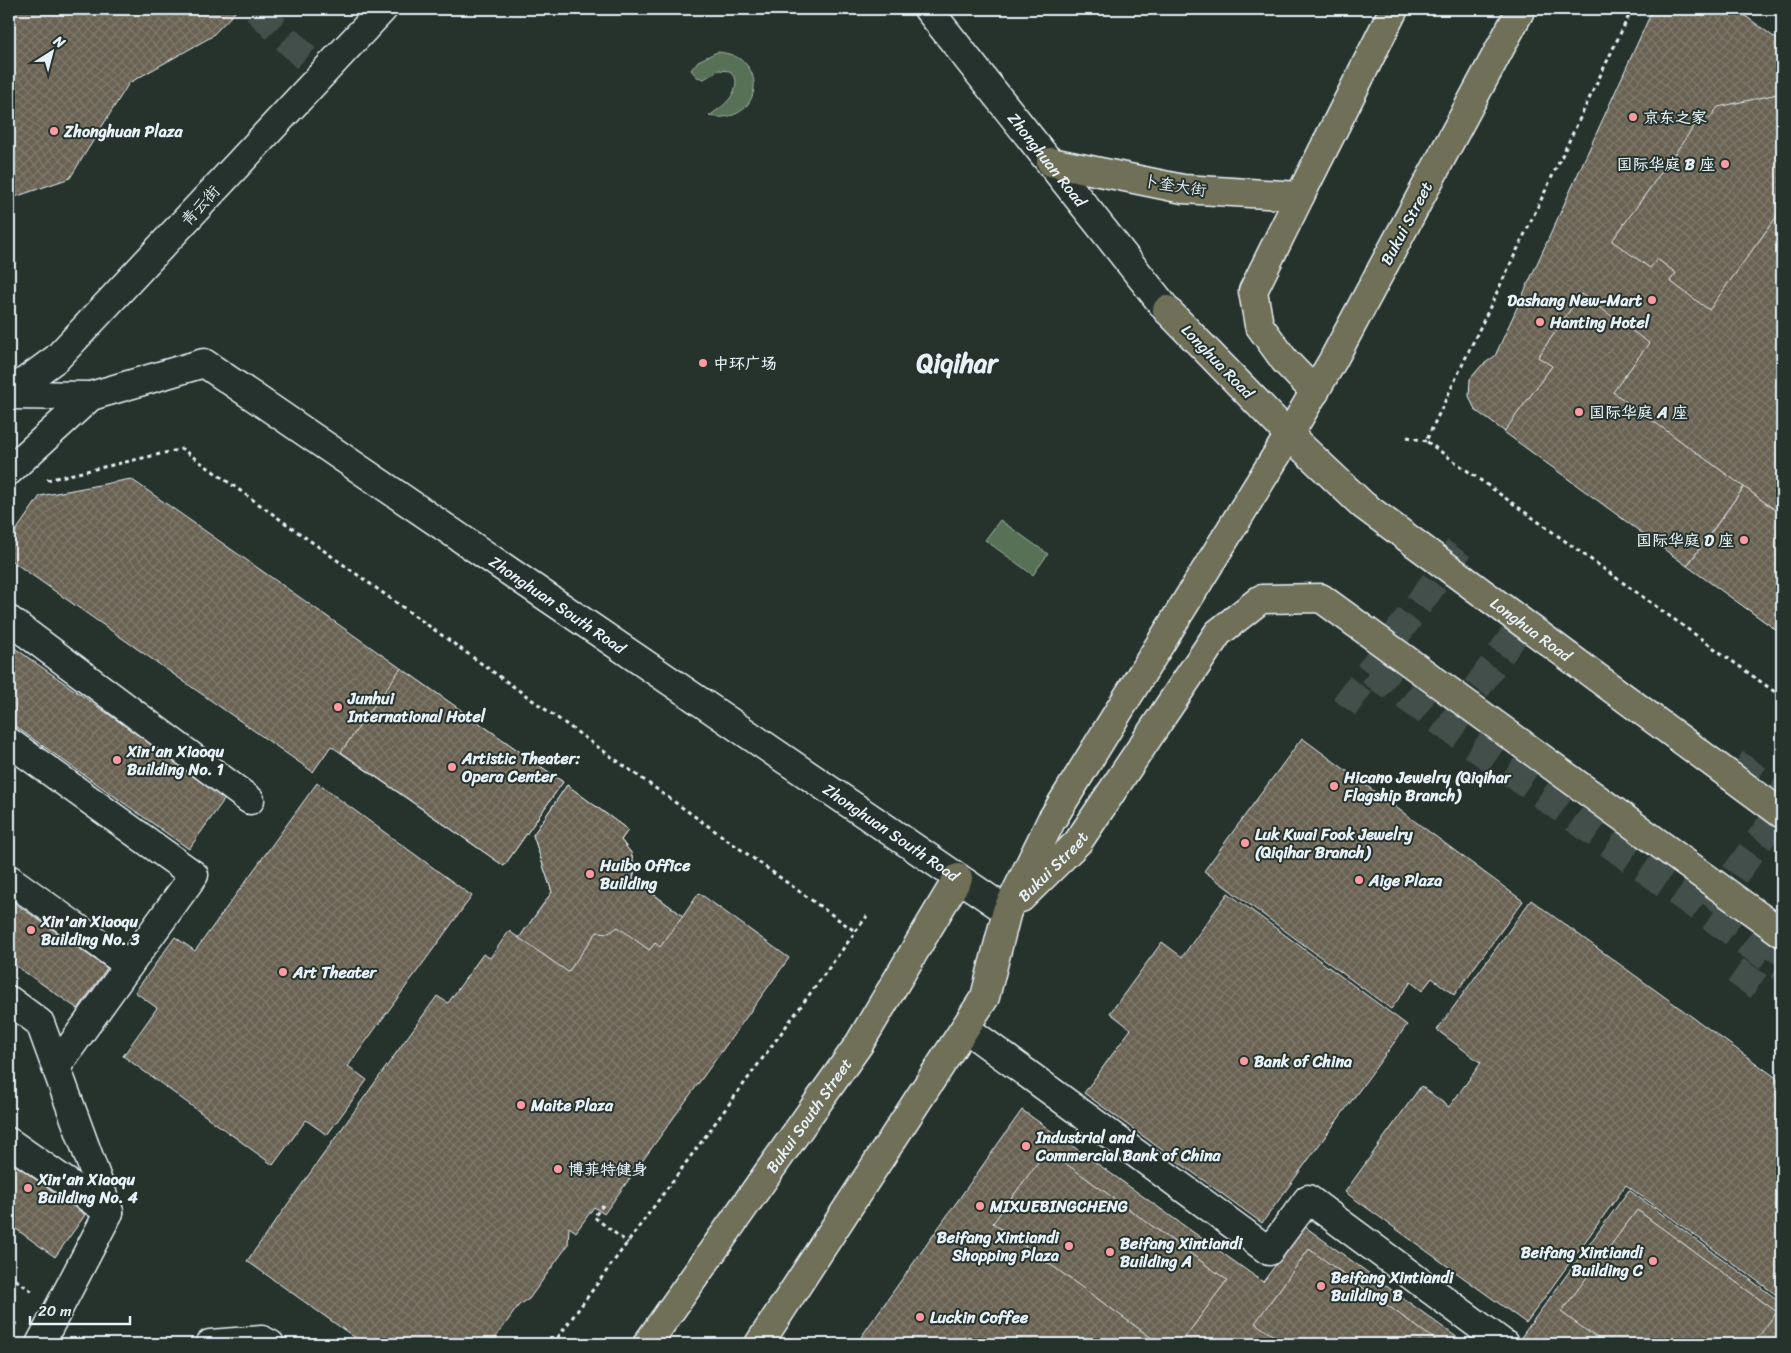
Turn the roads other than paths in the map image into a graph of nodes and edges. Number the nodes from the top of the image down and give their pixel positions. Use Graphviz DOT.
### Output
graph roads {
  1 [pos="383,9"];
  2 [pos="928,9"];
  3 [pos="1394,9"];
  4 [pos="1521,9"];
  5 [pos="1051,162"];
  6 [pos="1300,196"];
  7 [pos="1167,310"];
  8 [pos="1315,392"];
  9 [pos="9,394"];
  10 [pos="91,396"];
  11 [pos="1289,435"];
  12 [pos="9,471"];
  13 [pos="9,620"];
  14 [pos="9,742"];
  15 [pos="250,800"];
  16 [pos="1782,814"];
  17 [pos="958,878"];
  18 [pos="9,879"];
  19 [pos="1007,911"];
  20 [pos="1782,933"];
  21 [pos="130,965"];
  22 [pos="9,1000"];
  23 [pos="965,1028"];
  24 [pos="56,1067"];
  25 [pos="9,1142"];
  26 [pos="109,1212"];
  27 [pos="43,1343"];
  28 [pos="210,1344"];
  29 [pos="270,1344"];
  30 [pos="647,1344"];
  31 [pos="759,1344"];
  32 [pos="1504,1344"];
  1 -- 9 [label="main road, 青云街"];
  2 -- 5 [label="main road, Zhonghuan Road"];
  3 -- 6 [label="main road"];
  4 -- 8 [label="main road, Bukui Street"];
  5 -- 6 [label="main road, 卜奎大街"];
  5 -- 7 [label="main road, Zhonghuan Road"];
  6 -- 8 [label="main road"];
  7 -- 11 [label="main road, Longhua Road"];
  8 -- 11 [label="main road, Bukui Street"];
  9 -- 10 [label="main road"];
  10 -- 12 [label="main road"];
  10 -- 17 [label="main road, Zhonghuan South Road"];
  11 -- 16 [label="main road, Longhua Road"];
  11 -- 19 [label="main road, Bukui Street"];
  13 -- 15 [label="main road"];
  14 -- 21 [label="main road"];
  17 -- 19 [label="main road, Zhonghuan South Road"];
  17 -- 30 [label="main road, Bukui South Street"];
  18 -- 21 [label="main road"];
  19 -- 20 [label="main road, Bukui Street"];
  19 -- 23 [label="main road"];
  21 -- 24 [label="main road"];
  22 -- 24 [label="main road"];
  23 -- 31 [label="main road"];
  23 -- 32 [label="main road"];
  24 -- 26 [label="main road"];
  25 -- 26 [label="main road"];
  26 -- 27 [label="main road"];
  28 -- 29 [label="main road"];
}
